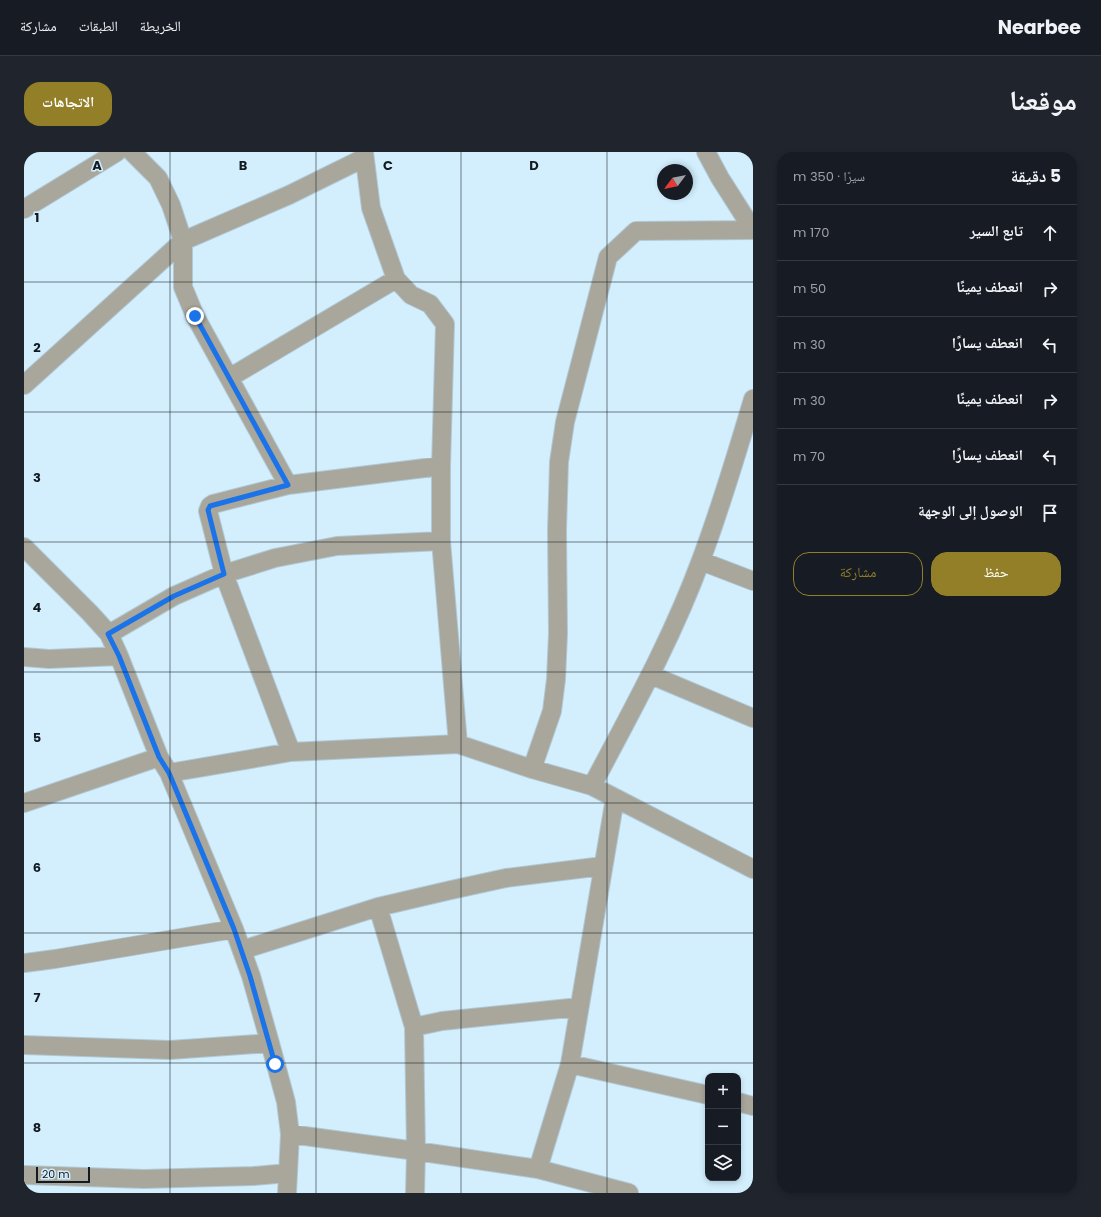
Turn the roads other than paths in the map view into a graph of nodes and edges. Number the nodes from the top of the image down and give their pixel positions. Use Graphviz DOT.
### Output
graph roads {
  1 [pos="117,152"];
  2 [pos="132,152"];
  3 [pos="706,152"];
  4 [pos="364,155"];
  5 [pos="24,209"];
  6 [pos="753,230"];
  7 [pos="183,241"];
  8 [pos="396,279"];
  9 [pos="229,378"];
  10 [pos="24,385"];
  11 [pos="753,399"];
  12 [pos="746,447"];
  13 [pos="441,466"];
  14 [pos="288,485"];
  15 [pos="441,541"];
  16 [pos="24,547"];
  17 [pos="701,561"];
  18 [pos="224,574"];
  19 [pos="753,581"];
  20 [pos="108,634"];
  21 [pos="119,656"];
  22 [pos="24,657"];
  23 [pos="651,675"];
  24 [pos="753,718"];
  25 [pos="458,744"];
  26 [pos="291,752"];
  27 [pos="159,757"];
  28 [pos="532,769"];
  29 [pos="169,773"];
  30 [pos="592,786"];
  31 [pos="615,798"];
  32 [pos="24,803"];
  33 [pos="603,866"];
  34 [pos="753,869"];
  35 [pos="378,907"];
  36 [pos="234,929"];
  37 [pos="242,950"];
  38 [pos="24,963"];
  39 [pos="579,1007"];
  40 [pos="414,1027"];
  41 [pos="270,1044"];
  42 [pos="24,1045"];
  43 [pos="570,1064"];
  44 [pos="705,1094"];
  45 [pos="741,1103"];
  46 [pos="753,1106"];
  47 [pos="290,1134"];
  48 [pos="416,1151"];
  49 [pos="538,1169"];
  50 [pos="288,1173"];
  51 [pos="24,1175"];
  52 [pos="142,1186"];
  53 [pos="287,1193"];
  54 [pos="415,1193"];
  55 [pos="629,1193"];
  1 -- 5 [label="street"];
  2 -- 7 [label="street"];
  3 -- 6 [label="street"];
  4 -- 7 [label="street"];
  4 -- 8 [label="street"];
  6 -- 28 [label="street"];
  7 -- 9 [label="street"];
  7 -- 10 [label="street"];
  8 -- 9 [label="street"];
  8 -- 13 [label="street"];
  9 -- 14 [label="street"];
  11 -- 12 [label="street"];
  12 -- 17 [label="street"];
  13 -- 14 [label="street"];
  13 -- 15 [label="street"];
  14 -- 18 [label="street"];
  15 -- 18 [label="street"];
  15 -- 25 [label="street"];
  16 -- 20 [label="street"];
  17 -- 19 [label="street"];
  17 -- 23 [label="street"];
  18 -- 20 [label="street"];
  18 -- 26 [label="street"];
  20 -- 21 [label="street"];
  21 -- 22 [label="street"];
  21 -- 27 [label="street"];
  23 -- 24 [label="street"];
  23 -- 30 [label="street"];
  25 -- 26 [label="street"];
  25 -- 28 [label="street"];
  26 -- 29 [label="street"];
  27 -- 29 [label="street"];
  27 -- 32 [label="street"];
  28 -- 30 [label="street"];
  29 -- 36 [label="street"];
  30 -- 31 [label="street"];
  31 -- 33 [label="street"];
  31 -- 34 [label="street"];
  33 -- 35 [label="street"];
  33 -- 39 [label="street"];
  35 -- 37 [label="street"];
  35 -- 40 [label="street"];
  36 -- 37 [label="street"];
  36 -- 38 [label="street"];
  37 -- 41 [label="street"];
  39 -- 40 [label="street"];
  39 -- 43 [label="street"];
  40 -- 48 [label="street"];
  41 -- 42 [label="street"];
  41 -- 47 [label="street"];
  43 -- 44 [label="street"];
  43 -- 49 [label="street"];
  45 -- 46 [label="street"];
  47 -- 48 [label="street"];
  47 -- 50 [label="street"];
  48 -- 49 [label="street"];
  48 -- 54 [label="street"];
  49 -- 55 [label="street"];
  50 -- 52 [label="street"];
  50 -- 53 [label="street"];
  51 -- 52 [label="street"];
}
